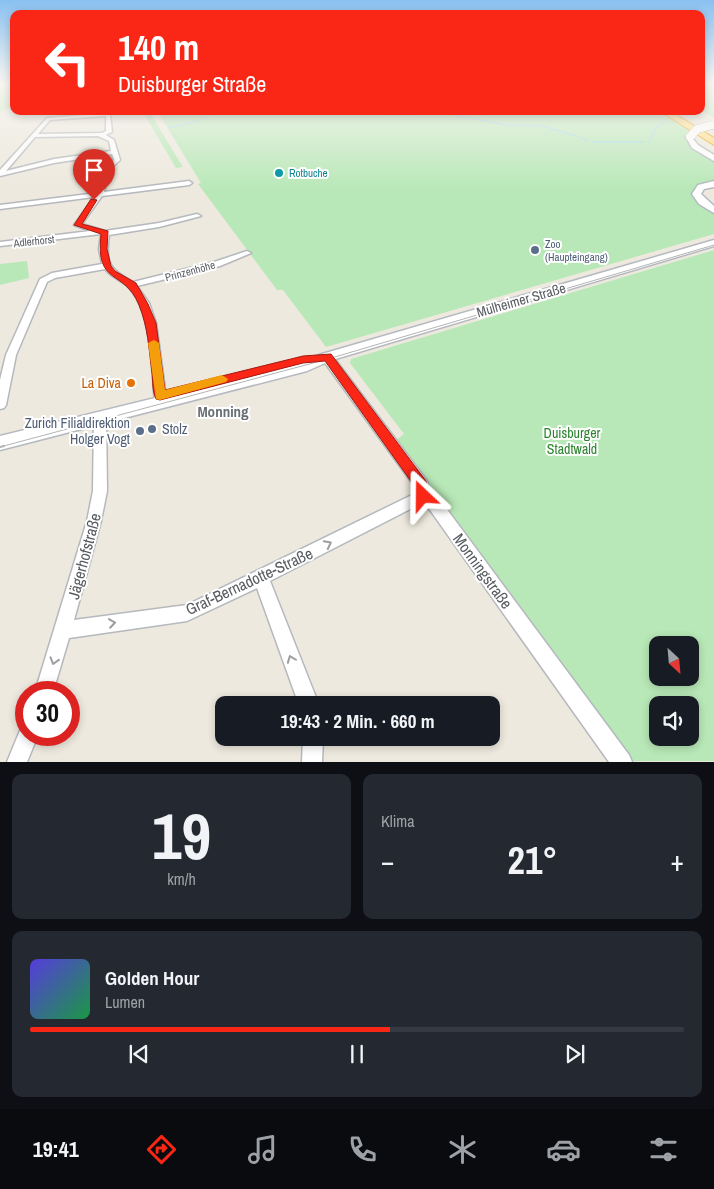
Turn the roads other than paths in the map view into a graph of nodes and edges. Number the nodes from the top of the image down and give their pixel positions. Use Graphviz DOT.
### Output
graph roads {
  1 [pos="51,119"];
  2 [pos="108,119"];
  3 [pos="677,119"];
  4 [pos="685,119"];
  5 [pos="714,125"];
  6 [pos="103,135"];
  7 [pos="32,136"];
  8 [pos="713,140"];
  9 [pos="115,152"];
  10 [pos="714,159"];
  11 [pos="0,174"];
  12 [pos="189,183"];
  13 [pos="714,186"];
  14 [pos="97,196"];
  15 [pos="714,205"];
  16 [pos="0,207"];
  17 [pos="714,210"];
  18 [pos="197,216"];
  19 [pos="78,225"];
  20 [pos="100,232"];
  21 [pos="68,237"];
  22 [pos="714,243"];
  23 [pos="0,244"];
  24 [pos="247,252"];
  25 [pos="107,266"];
  26 [pos="132,284"];
  27 [pos="328,357"];
  28 [pos="161,400"];
  29 [pos="0,405"];
  30 [pos="100,416"];
  31 [pos="0,443"];
  32 [pos="423,496"];
  33 [pos="261,578"];
  34 [pos="64,630"];
  35 [pos="48,681"];
  36 [pos="306,696"];
  37 [pos="24,746"];
  38 [pos="313,746"];
  39 [pos="17,762"];
  40 [pos="312,762"];
  41 [pos="622,762"];
  1 -- 7 [label="street"];
  2 -- 6 [label="street"];
  3 -- 8 [label="highway"];
  4 -- 8 [label="highway"];
  5 -- 10 [label="main road, bridge"];
  6 -- 7 [label="street"];
  6 -- 9 [label="street"];
  7 -- 11 [label="street"];
  9 -- 11 [label="street"];
  9 -- 14 [label="street"];
  12 -- 14 [label="street"];
  13 -- 15 [label="main road"];
  13 -- 17 [label="main road"];
  14 -- 16 [label="street"];
  14 -- 19 [label="street"];
  18 -- 20 [label="street"];
  19 -- 20 [label="street"];
  19 -- 21 [label="street"];
  20 -- 21 [label="street"];
  20 -- 25 [label="street"];
  21 -- 23 [label="street, Adlerhorst"];
  22 -- 27 [label="main road, Mülheimer Straße"];
  24 -- 26 [label="street, Prinzenhöhe"];
  25 -- 26 [label="street"];
  25 -- 29 [label="street"];
  26 -- 28 [label="street"];
  27 -- 28 [label="main road, Mülheimer Straße"];
  27 -- 32 [label="street, Monningstraße"];
  28 -- 30 [label="main road, Mülheimer Straße"];
  30 -- 31 [label="main road, Mülheimer Straße"];
  30 -- 34 [label="street, Jägerhofstraße"];
  33 -- 32 [label="street, Graf-Bernadotte-Straße, one-way"];
  32 -- 41 [label="street, Monningstraße"];
  34 -- 33 [label="street, Graf-Bernadotte-Straße, one-way"];
  36 -- 33 [label="street, one-way"];
  34 -- 35 [label="street, Jägerhofstraße, one-way"];
  37 -- 39 [label="street"];
  38 -- 40 [label="street"];
}
